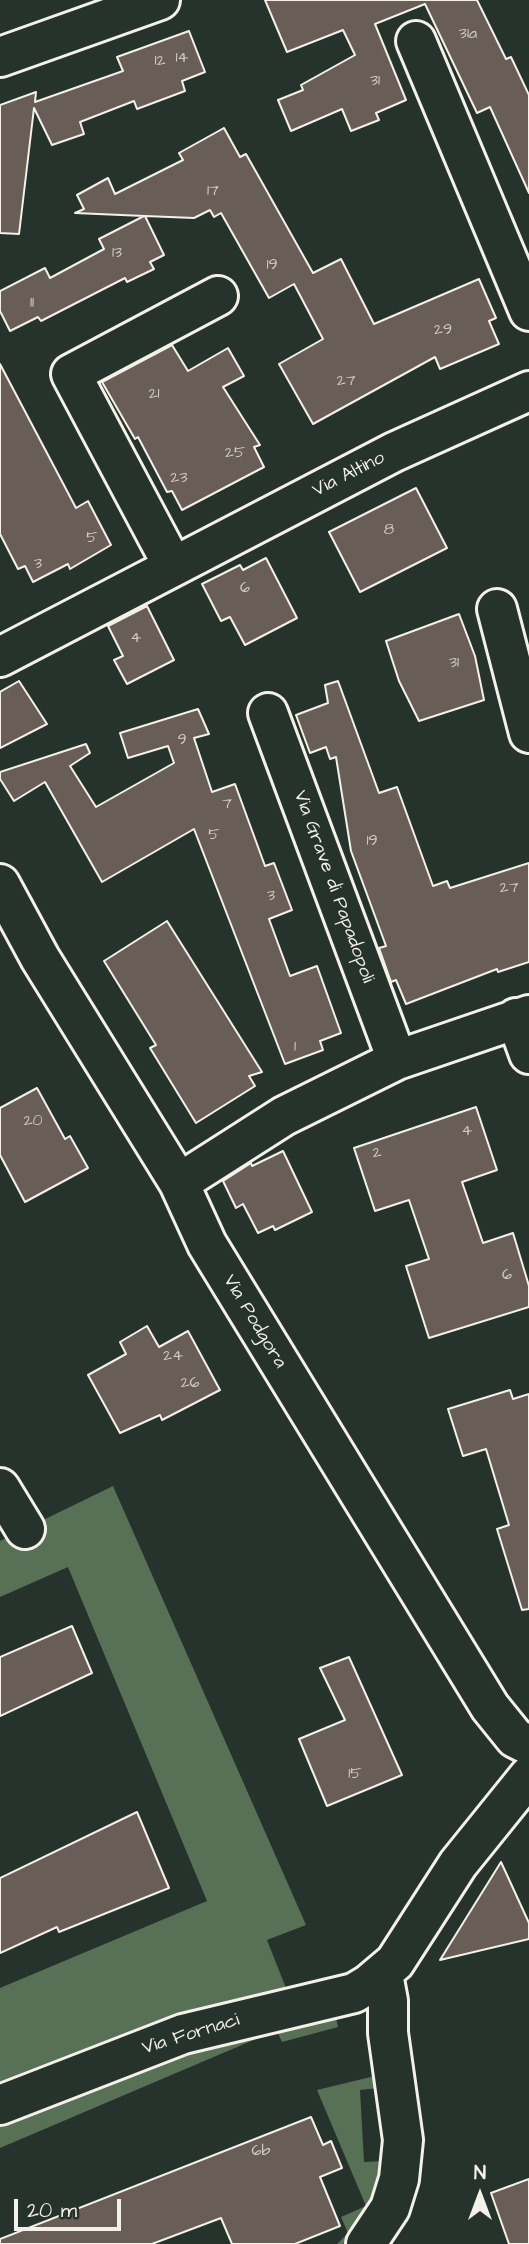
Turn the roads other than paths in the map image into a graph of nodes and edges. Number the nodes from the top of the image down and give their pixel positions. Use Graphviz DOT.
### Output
graph roads {
  1 [pos="160,0"];
  2 [pos="416,41"];
  3 [pos="0,57"];
  4 [pos="218,296"];
  5 [pos="529,311"];
  6 [pos="529,391"];
  7 [pos="173,566"];
  8 [pos="497,609"];
  9 [pos="0,657"];
  10 [pos="268,713"];
  11 [pos="529,733"];
  12 [pos="0,884"];
  13 [pos="523,1016"];
  14 [pos="529,1054"];
  15 [pos="397,1060"];
  16 [pos="179,1183"];
  17 [pos="0,1488"];
  18 [pos="25,1529"];
  19 [pos="529,1745"];
  20 [pos="529,1776"];
  21 [pos="383,1974"];
  22 [pos="0,2105"];
  23 [pos="366,2244"];
  1 -- 3 [label="street"];
  2 -- 5 [label="street"];
  4 -- 7 [label="street"];
  6 -- 7 [label="street, Via Altino"];
  7 -- 9 [label="street, Via Altino"];
  8 -- 11 [label="street"];
  10 -- 15 [label="street, Via Grave di Papadopoli"];
  12 -- 16 [label="street, Via Podgora"];
  13 -- 14 [label="street"];
  13 -- 15 [label="street"];
  15 -- 16 [label="street"];
  16 -- 19 [label="street, Via Podgora"];
  17 -- 18 [label="street"];
  20 -- 21 [label="street, Via Fornaci"];
  21 -- 22 [label="street, Via Fornaci"];
  21 -- 23 [label="street"];
}
